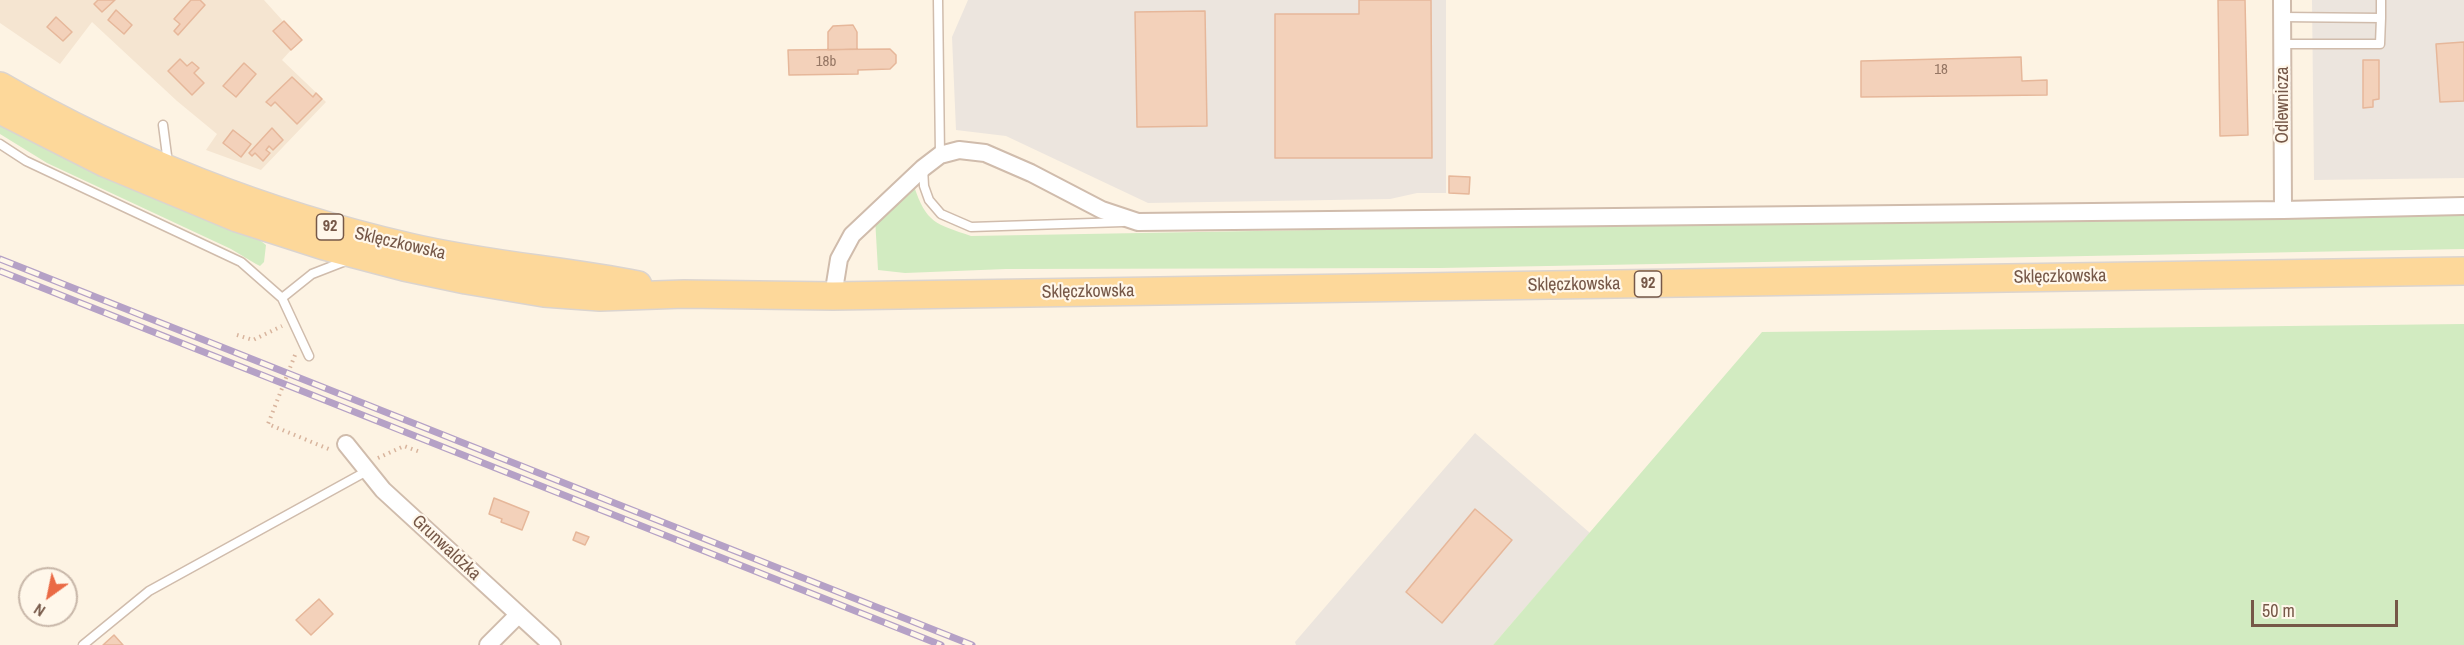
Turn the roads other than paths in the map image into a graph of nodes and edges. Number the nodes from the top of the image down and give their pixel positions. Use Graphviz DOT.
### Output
graph roads {
  1 [pos="938,0"];
  2 [pos="2381,0"];
  3 [pos="2282,8"];
  4 [pos="2381,18"];
  5 [pos="2283,44"];
  6 [pos="0,86"];
  7 [pos="0,110"];
  8 [pos="163,125"];
  9 [pos="0,144"];
  10 [pos="939,155"];
  11 [pos="923,168"];
  12 [pos="164,178"];
  13 [pos="2464,206"];
  14 [pos="2283,210"];
  15 [pos="1138,222"];
  16 [pos="361,256"];
  17 [pos="2464,271"];
  18 [pos="684,294"];
  19 [pos="833,296"];
  20 [pos="282,298"];
  21 [pos="309,356"];
  22 [pos="346,444"];
  23 [pos="365,468"];
  24 [pos="518,615"];
  25 [pos="82,645"];
  26 [pos="488,645"];
  27 [pos="552,645"];
  1 -- 10 [label="lane"];
  2 -- 4 [label="lane"];
  3 -- 4 [label="lane"];
  3 -- 5 [label="street, Odlewnicza"];
  4 -- 5 [label="lane"];
  5 -- 14 [label="street, Odlewnicza"];
  6 -- 12 [label="main road, Sklęczkowska / 92"];
  7 -- 12 [label="main road, Sklęczkowska / 92"];
  8 -- 12 [label="lane"];
  9 -- 20 [label="lane"];
  10 -- 11 [label="street"];
  10 -- 15 [label="street"];
  11 -- 15 [label="lane"];
  11 -- 19 [label="street"];
  12 -- 16 [label="main road, Sklęczkowska / 92"];
  12 -- 18 [label="main road, Sklęczkowska / 92"];
  13 -- 14 [label="street"];
  14 -- 15 [label="street"];
  16 -- 18 [label="main road, Sklęczkowska / 92"];
  16 -- 20 [label="lane"];
  17 -- 19 [label="main road, Sklęczkowska / 92"];
  18 -- 19 [label="main road, Sklęczkowska / 92"];
  20 -- 21 [label="lane"];
  22 -- 23 [label="street, Grunwaldzka"];
  23 -- 24 [label="street, Grunwaldzka"];
  23 -- 25 [label="lane"];
  24 -- 26 [label="street"];
  24 -- 27 [label="street, Grunwaldzka"];
}
